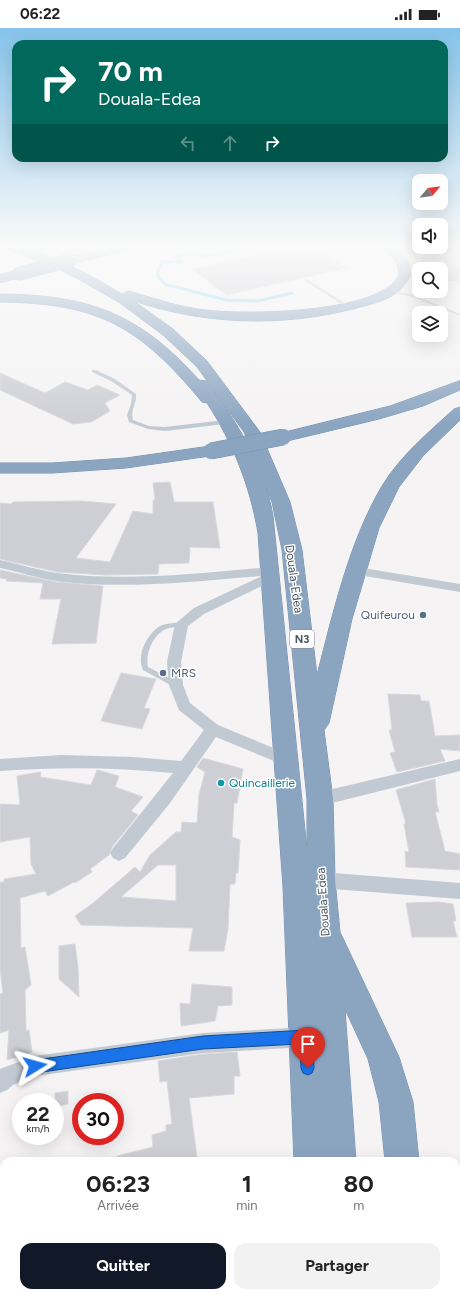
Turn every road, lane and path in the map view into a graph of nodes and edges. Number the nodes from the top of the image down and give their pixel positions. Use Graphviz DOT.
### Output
graph roads {
  1 [pos="79,307"];
  2 [pos="110,307"];
  3 [pos="134,307"];
  4 [pos="168,307"];
  5 [pos="340,307"];
  6 [pos="441,307"];
  7 [pos="460,315"];
  8 [pos="94,371"];
  9 [pos="460,385"];
  10 [pos="460,412"];
  11 [pos="224,420"];
  12 [pos="0,468"];
  13 [pos="0,564"];
  14 [pos="357,571"];
  15 [pos="270,574"];
  16 [pos="460,588"];
  17 [pos="182,624"];
  18 [pos="176,685"];
  19 [pos="213,729"];
  20 [pos="314,738"];
  21 [pos="286,760"];
  22 [pos="0,765"];
  23 [pos="460,766"];
  24 [pos="185,768"];
  25 [pos="320,799"];
  26 [pos="119,853"];
  27 [pos="321,880"];
  28 [pos="460,891"];
  29 [pos="326,931"];
  30 [pos="306,1037"];
  31 [pos="0,1083"];
  32 [pos="311,1157"];
  33 [pos="339,1157"];
  34 [pos="402,1157"];
  1 -- 11 [label="highway"];
  2 -- 11 [label="highway, Douala-Edea / N3"];
  3 -- 20 [label="highway, Douala-Edea / N3"];
  4 -- 5 [label="highway"];
  6 -- 7 [label="lane"];
  8 -- 11 [label="lane"];
  9 -- 12 [label="highway, bridge"];
  10 -- 14 [label="highway"];
  11 -- 15 [label="highway, Douala-Edea / N3"];
  13 -- 15 [label="street"];
  14 -- 16 [label="street"];
  14 -- 20 [label="highway"];
  15 -- 17 [label="street"];
  15 -- 21 [label="highway, Douala-Edea / N3"];
  17 -- 18 [label="street"];
  17 -- 18 [label="lane"];
  18 -- 19 [label="street"];
  19 -- 21 [label="street"];
  19 -- 24 [label="street"];
  20 -- 25 [label="highway, Douala-Edea / N3"];
  21 -- 30 [label="highway, Douala-Edea / N3"];
  22 -- 24 [label="street"];
  23 -- 25 [label="street"];
  24 -- 26 [label="street"];
  25 -- 27 [label="highway, Douala-Edea / N3"];
  27 -- 28 [label="street"];
  27 -- 29 [label="highway, Douala-Edea / N3"];
  29 -- 33 [label="highway, Douala-Edea / N3"];
  29 -- 34 [label="highway"];
  30 -- 31 [label="street"];
  30 -- 32 [label="highway, Douala-Edea / N3"];
}
